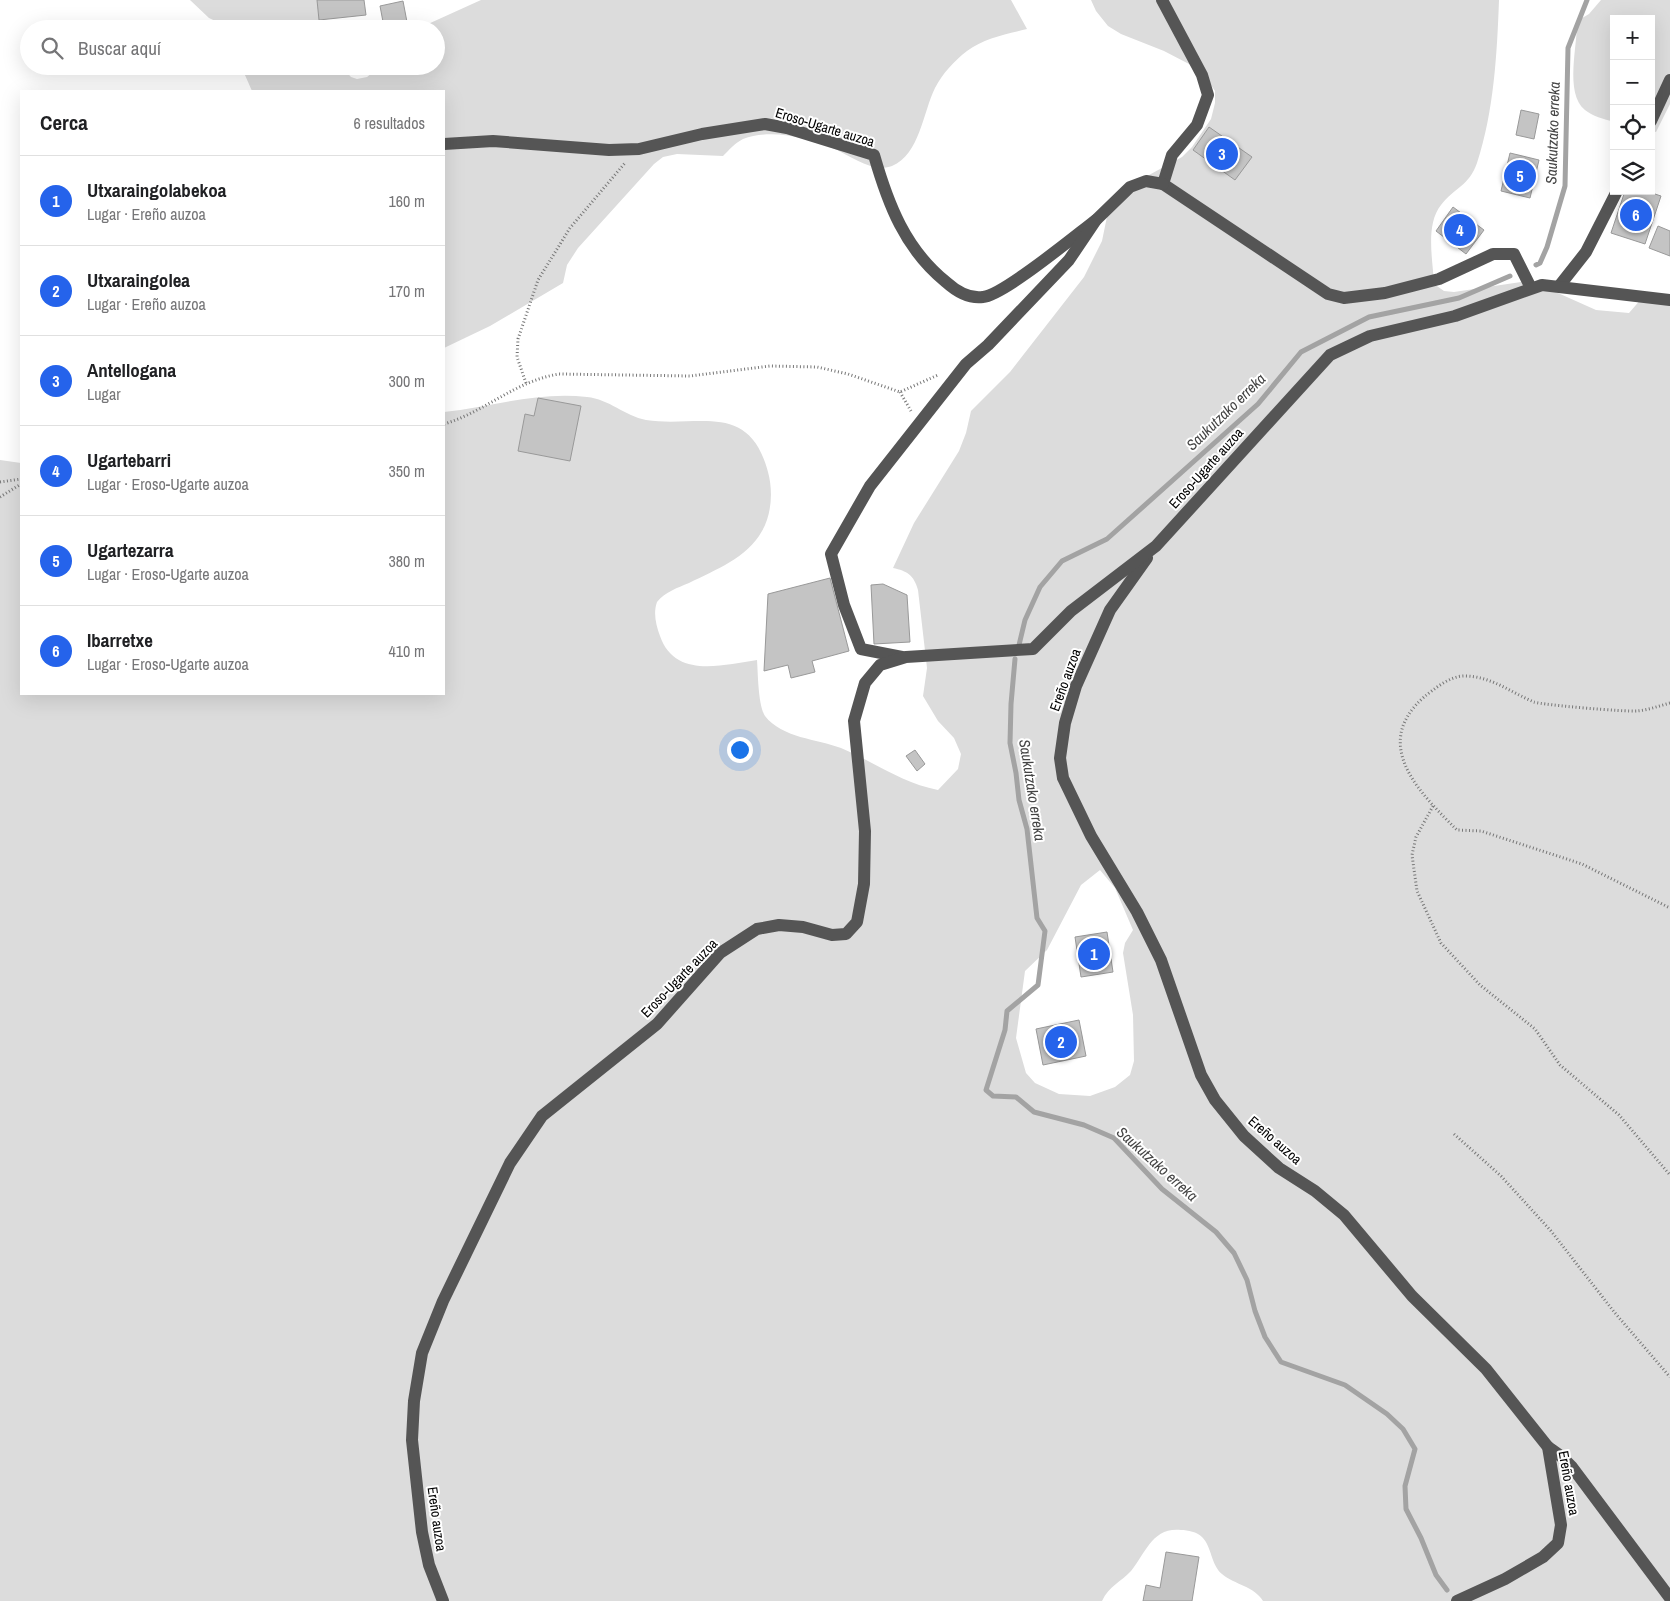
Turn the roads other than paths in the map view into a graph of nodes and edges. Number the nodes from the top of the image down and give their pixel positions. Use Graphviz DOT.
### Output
graph roads {
  1 [pos="1162,0"];
  2 [pos="1670,80"];
  3 [pos="1655,112"];
  4 [pos="445,144"];
  5 [pos="1163,184"];
  6 [pos="1615,195"];
  7 [pos="1096,220"];
  8 [pos="1560,285"];
  9 [pos="1531,288"];
  10 [pos="1670,300"];
  11 [pos="1156,546"];
  12 [pos="906,658"];
  13 [pos="412,1440"];
  14 [pos="1548,1447"];
  15 [pos="1670,1598"];
  16 [pos="443,1601"];
  17 [pos="1457,1601"];
  1 -- 5 [label="street"];
  2 -- 3 [label="street"];
  4 -- 7 [label="street, Eroso-Ugarte auzoa"];
  5 -- 7 [label="street, Eroso-Ugarte auzoa"];
  5 -- 9 [label="street"];
  6 -- 8 [label="street"];
  7 -- 12 [label="street, Eroso-Ugarte auzoa"];
  8 -- 9 [label="street, Eroso-Ugarte auzoa"];
  8 -- 10 [label="street, Eroso-Ugarte auzoa"];
  9 -- 11 [label="street, Eroso-Ugarte auzoa"];
  11 -- 12 [label="street, Eroso-Ugarte auzoa"];
  11 -- 14 [label="street, Ereño auzoa"];
  12 -- 13 [label="street, Eroso-Ugarte auzoa"];
  13 -- 16 [label="street, Ereño auzoa"];
  14 -- 15 [label="street"];
  14 -- 17 [label="street, Ereño auzoa"];
}
